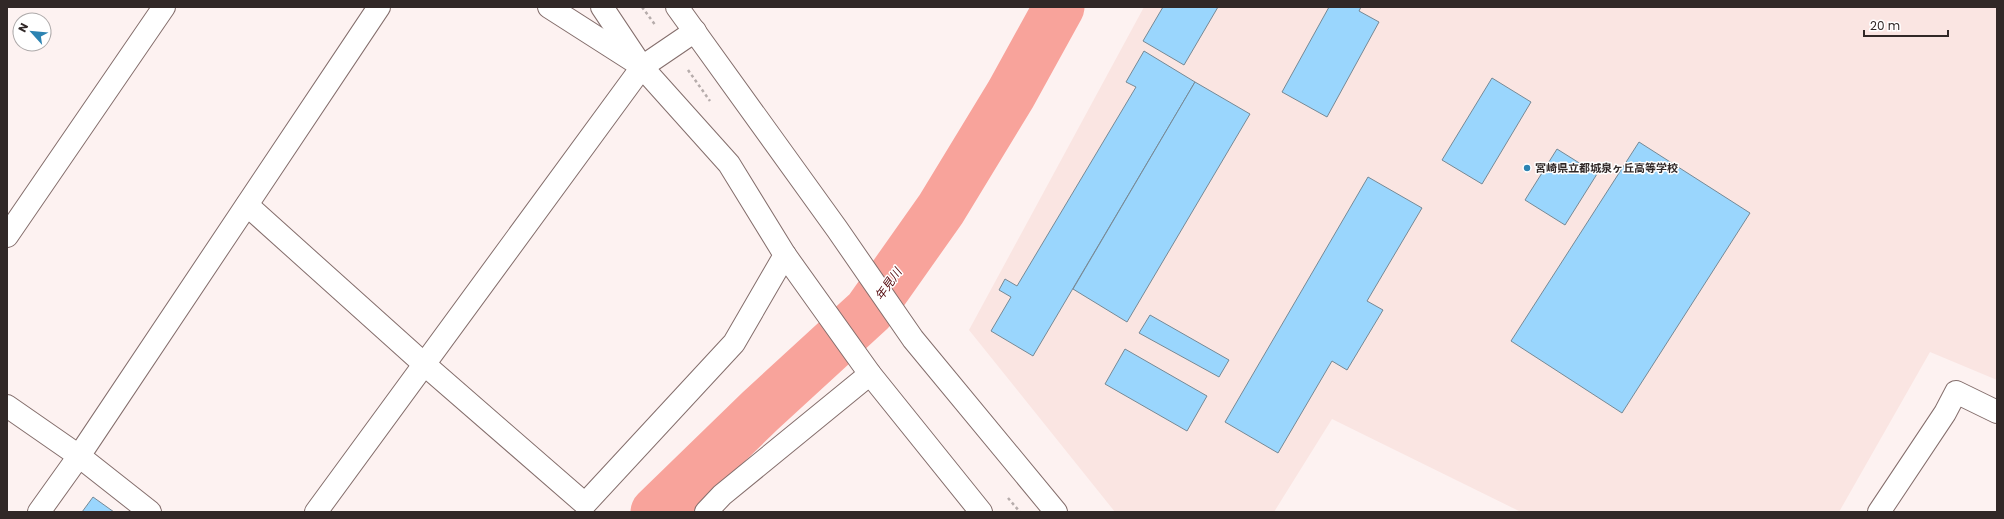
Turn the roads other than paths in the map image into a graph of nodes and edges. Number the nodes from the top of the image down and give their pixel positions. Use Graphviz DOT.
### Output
graph roads {
  1 [pos="164,7"];
  2 [pos="379,7"];
  3 [pos="549,7"];
  4 [pos="602,7"];
  5 [pos="677,7"];
  6 [pos="695,31"];
  7 [pos="642,67"];
  8 [pos="247,205"];
  9 [pos="7,236"];
  10 [pos="789,260"];
  11 [pos="424,364"];
  12 [pos="870,374"];
  13 [pos="7,406"];
  14 [pos="1997,412"];
  15 [pos="79,456"];
  16 [pos="39,512"];
  17 [pos="150,512"];
  18 [pos="316,512"];
  19 [pos="706,512"];
  20 [pos="981,512"];
  21 [pos="1056,512"];
  22 [pos="1879,512"];
  1 -- 9 [label="street"];
  2 -- 8 [label="street"];
  3 -- 7 [label="street"];
  4 -- 7 [label="street"];
  5 -- 6 [label="street"];
  6 -- 7 [label="street"];
  6 -- 21 [label="street"];
  7 -- 10 [label="street"];
  7 -- 11 [label="street"];
  8 -- 11 [label="street"];
  8 -- 15 [label="street"];
  10 -- 11 [label="street"];
  10 -- 12 [label="street"];
  11 -- 18 [label="street"];
  12 -- 19 [label="street"];
  12 -- 20 [label="street"];
  13 -- 15 [label="street"];
  14 -- 22 [label="street"];
  15 -- 16 [label="street"];
  15 -- 17 [label="street"];
}
